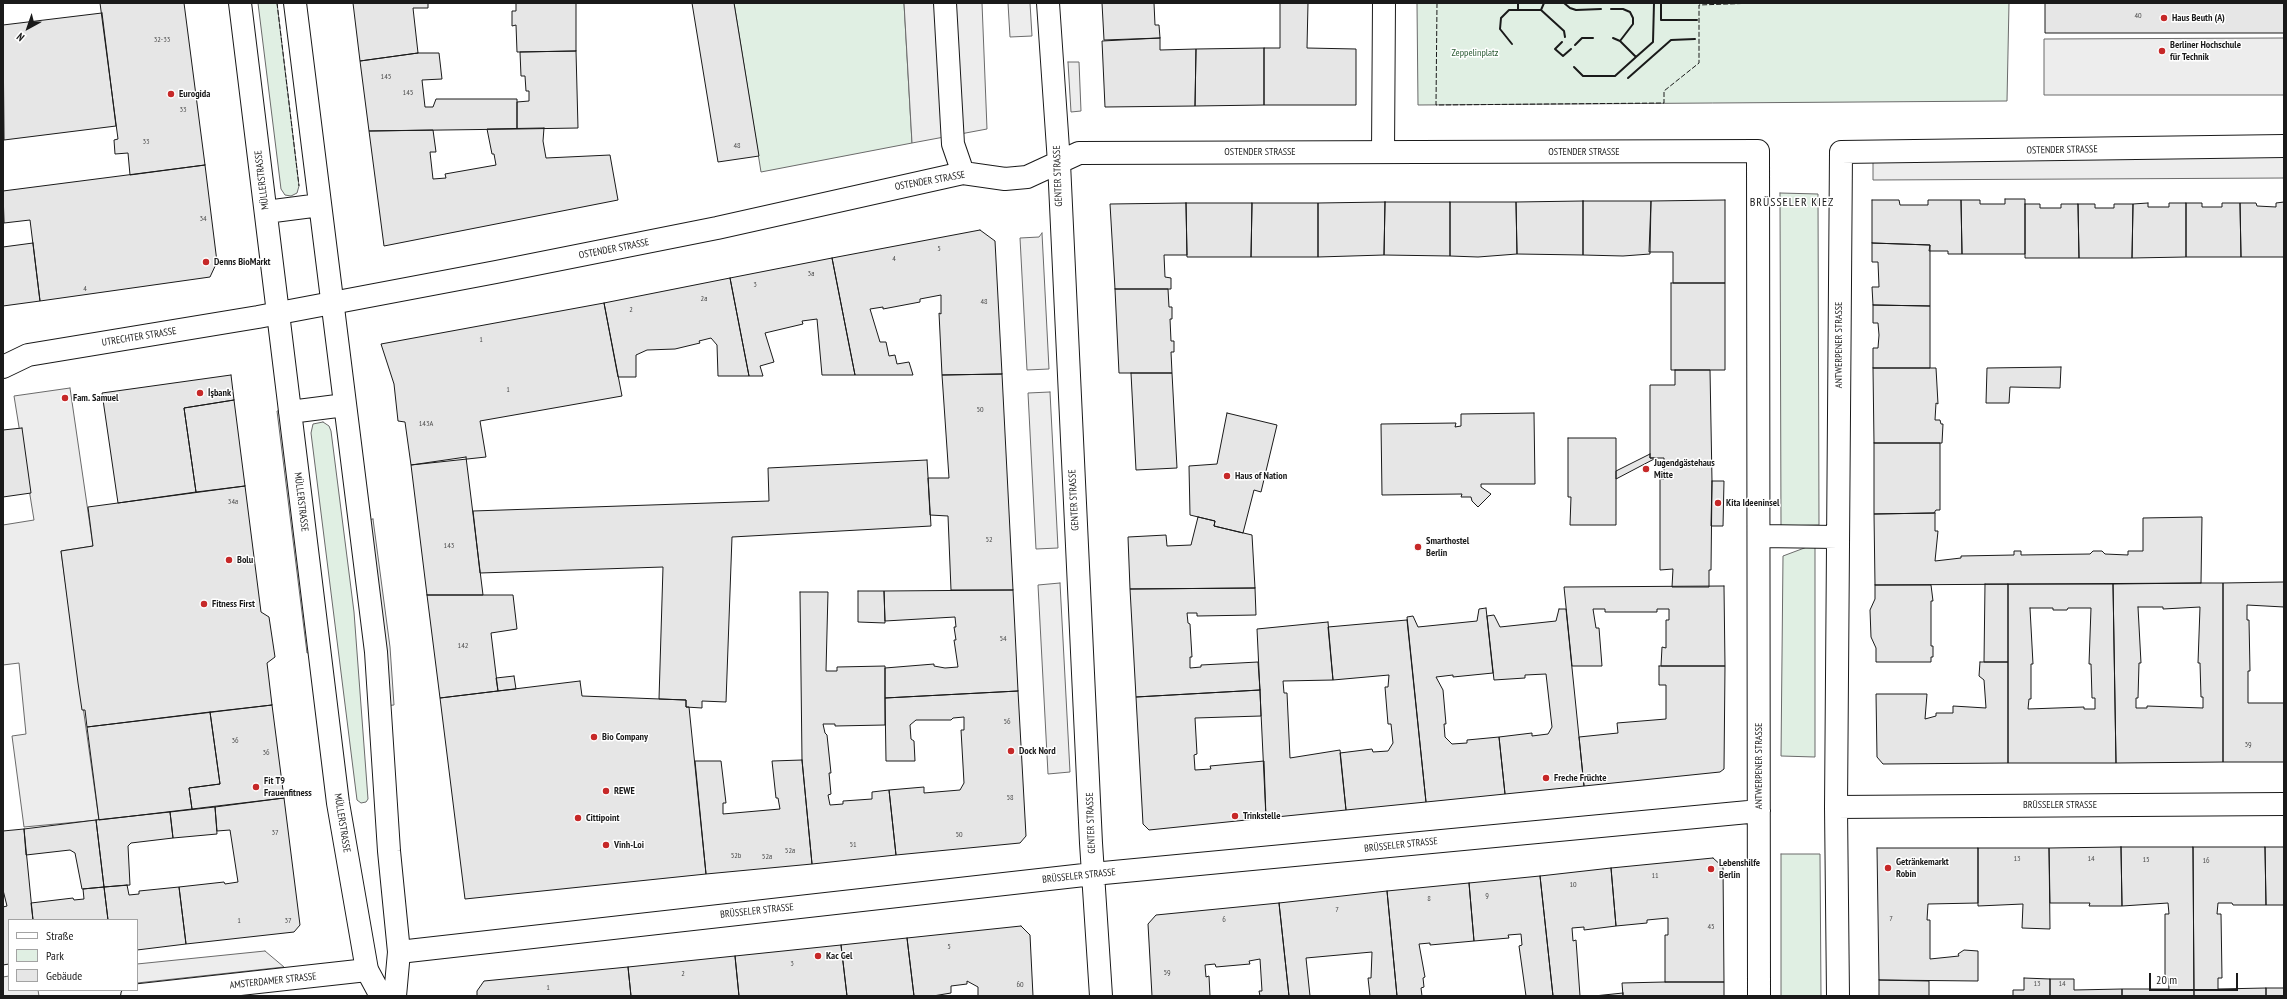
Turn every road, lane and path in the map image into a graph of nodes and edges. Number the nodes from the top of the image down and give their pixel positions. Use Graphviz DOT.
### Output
graph roads {
  1 [pos="240,3"];
  2 [pos="295,3"];
  3 [pos="945,3"];
  4 [pos="1048,3"];
  5 [pos="1384,3"];
  6 [pos="2284,146"];
  7 [pos="1383,152"];
  8 [pos="1758,152"];
  9 [pos="1841,152"];
  10 [pos="1059,163"];
  11 [pos="963,173"];
  12 [pos="320,205"];
  13 [pos="266,212"];
  14 [pos="332,304"];
  15 [pos="278,313"];
  16 [pos="3,367"];
  17 [pos="345,405"];
  18 [pos="290,412"];
  19 [pos="1759,536"];
  20 [pos="1838,537"];
  21 [pos="2284,804"];
  22 [pos="1836,807"];
  23 [pos="1759,812"];
  24 [pos="1093,874"];
  25 [pos="400,952"];
  26 [pos="367,970"];
  27 [pos="132,996"];
  28 [pos="381,996"];
  29 [pos="395,996"];
  30 [pos="1101,996"];
  31 [pos="1759,996"];
  32 [pos="1838,996"];
  1 -- 13 [label="street, MÜLLERSTRASSE"];
  2 -- 12 [label="street"];
  3 -- 11 [label="street"];
  4 -- 10 [label="street, GENTER STRASSE"];
  5 -- 7 [label="street"];
  6 -- 9 [label="street, OSTENDER STRASSE"];
  7 -- 8 [label="street, OSTENDER STRASSE"];
  7 -- 10 [label="street, OSTENDER STRASSE"];
  8 -- 19 [label="street, ANTWERPENER STRASSE"];
  9 -- 20 [label="street, ANTWERPENER STRASSE"];
  10 -- 11 [label="street, OSTENDER STRASSE"];
  10 -- 24 [label="street, GENTER STRASSE"];
  11 -- 14 [label="street, OSTENDER STRASSE"];
  12 -- 13 [label="street"];
  12 -- 14 [label="street"];
  13 -- 15 [label="street, MÜLLERSTRASSE"];
  14 -- 15 [label="street, OSTENDER STRASSE"];
  14 -- 17 [label="street"];
  15 -- 16 [label="street, UTRECHTER STRASSE"];
  15 -- 18 [label="street, MÜLLERSTRASSE"];
  17 -- 18 [label="street"];
  17 -- 25 [label="street"];
  18 -- 26 [label="street, MÜLLERSTRASSE"];
  19 -- 20 [label="street"];
  19 -- 23 [label="street, ANTWERPENER STRASSE"];
  20 -- 22 [label="street, ANTWERPENER STRASSE"];
  21 -- 22 [label="street, BRÜSSELER STRASSE"];
  22 -- 32 [label="street, ANTWERPENER STRASSE"];
  23 -- 24 [label="street, BRÜSSELER STRASSE"];
  23 -- 31 [label="street, ANTWERPENER STRASSE"];
  24 -- 25 [label="street, BRÜSSELER STRASSE"];
  24 -- 30 [label="street, GENTER STRASSE"];
  25 -- 29 [label="street"];
  26 -- 27 [label="street, AMSTERDAMER STRASSE"];
  26 -- 28 [label="street, MÜLLERSTRASSE"];
}
